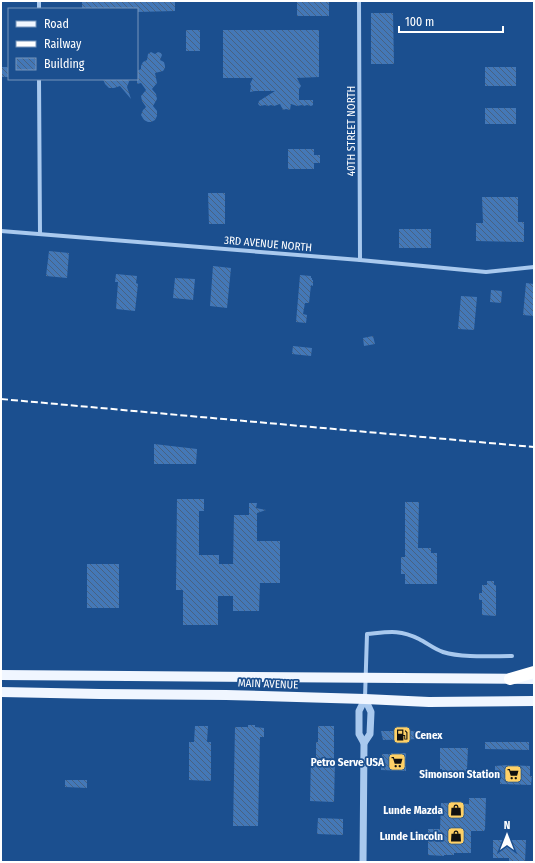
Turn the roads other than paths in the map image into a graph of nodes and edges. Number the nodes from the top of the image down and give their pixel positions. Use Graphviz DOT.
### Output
graph roads {
  1 [pos="359,1"];
  2 [pos="39,80"];
  3 [pos="1,231"];
  4 [pos="40,234"];
  5 [pos="360,260"];
  6 [pos="534,267"];
  7 [pos="512,656"];
  8 [pos="534,672"];
  9 [pos="1,675"];
  10 [pos="366,678"];
  11 [pos="510,679"];
  12 [pos="534,679"];
  13 [pos="1,692"];
  14 [pos="365,699"];
  15 [pos="534,701"];
  16 [pos="364,743"];
  17 [pos="363,862"];
  1 -- 5 [label="street, 40TH STREET NORTH"];
  2 -- 4 [label="street"];
  3 -- 4 [label="street, 3RD AVENUE NORTH"];
  4 -- 5 [label="street, 3RD AVENUE NORTH"];
  5 -- 6 [label="street, 3RD AVENUE NORTH"];
  7 -- 10 [label="street"];
  8 -- 11 [label="highway"];
  9 -- 10 [label="main road, MAIN AVENUE"];
  10 -- 11 [label="main road, MAIN AVENUE"];
  10 -- 14 [label="street"];
  11 -- 12 [label="main road, MAIN AVENUE"];
  13 -- 14 [label="main road, MAIN AVENUE"];
  14 -- 15 [label="main road, MAIN AVENUE"];
  14 -- 16 [label="street"];
  14 -- 16 [label="street"];
  16 -- 17 [label="street"];
}
